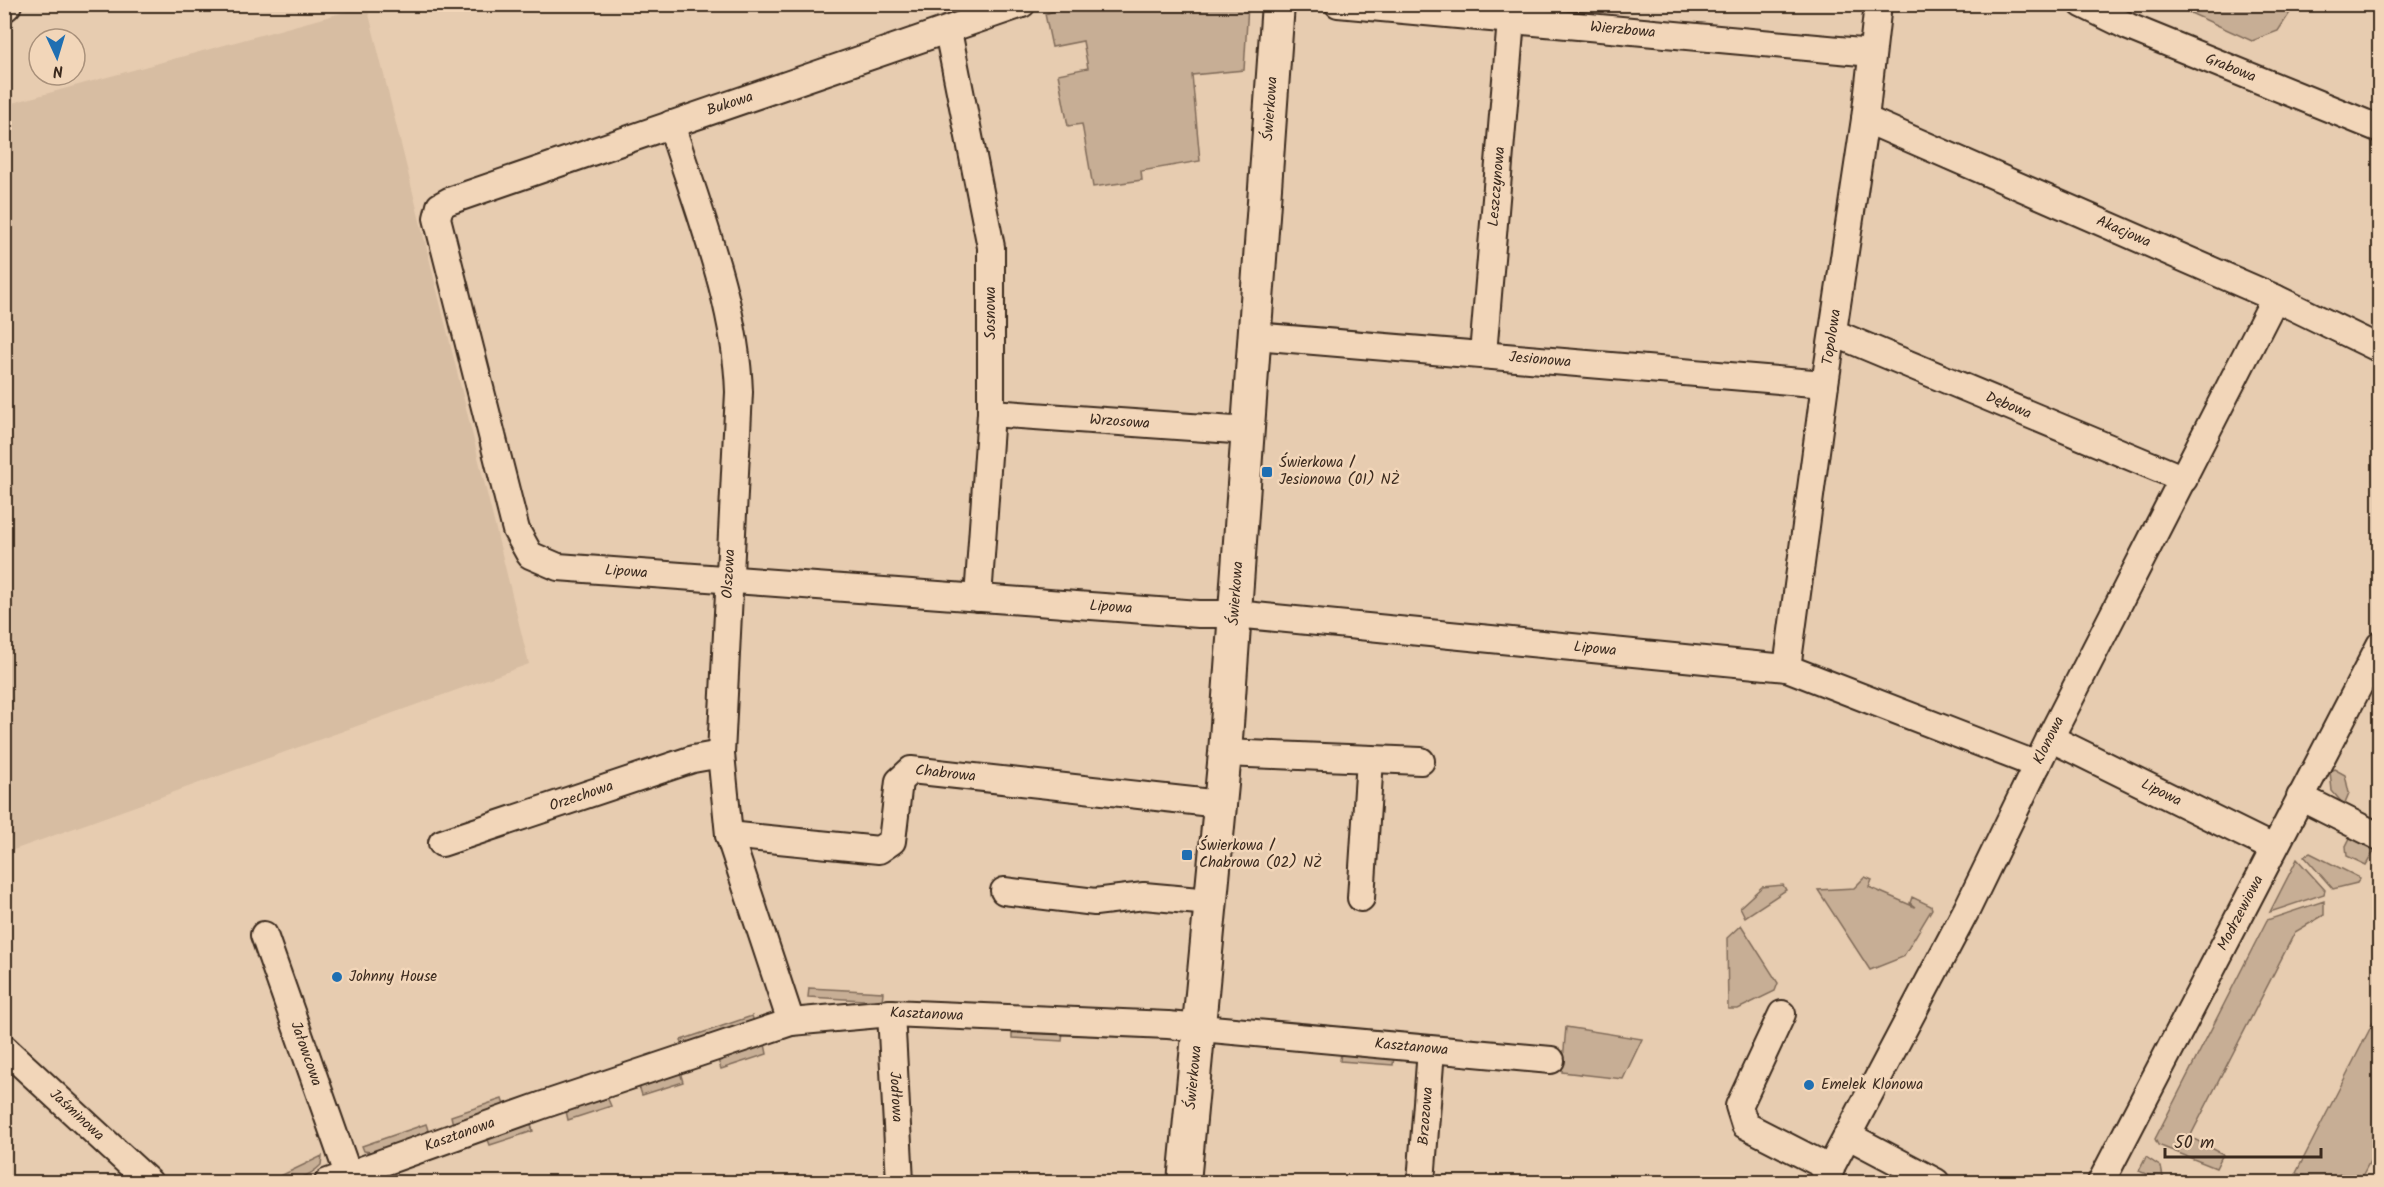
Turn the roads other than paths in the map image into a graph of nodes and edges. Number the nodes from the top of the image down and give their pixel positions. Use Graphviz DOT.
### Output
graph roads {
  1 [pos="1022,4"];
  2 [pos="1278,4"];
  3 [pos="1338,4"];
  4 [pos="1878,4"];
  5 [pos="2082,4"];
  6 [pos="1511,20"];
  7 [pos="948,32"];
  8 [pos="1872,53"];
  9 [pos="1865,119"];
  10 [pos="671,124"];
  11 [pos="2379,129"];
  12 [pos="440,206"];
  13 [pos="2276,298"];
  14 [pos="1834,333"];
  15 [pos="1255,336"];
  16 [pos="2379,349"];
  17 [pos="1483,354"];
  18 [pos="1825,384"];
  19 [pos="991,413"];
  20 [pos="1248,431"];
  21 [pos="2184,479"];
  22 [pos="728,579"];
  23 [pos="978,598"];
  24 [pos="1235,614"];
  25 [pos="2379,645"];
  26 [pos="1787,668"];
  27 [pos="2050,738"];
  28 [pos="1225,753"];
  29 [pos="721,754"];
  30 [pos="1370,759"];
  31 [pos="1421,761"];
  32 [pos="2037,765"];
  33 [pos="2300,797"];
  34 [pos="1220,804"];
  35 [pos="729,835"];
  36 [pos="2379,837"];
  37 [pos="442,843"];
  38 [pos="2273,848"];
  39 [pos="1004,891"];
  40 [pos="1361,898"];
  41 [pos="1210,902"];
  42 [pos="264,935"];
  43 [pos="891,1013"];
  44 [pos="1782,1014"];
  45 [pos="791,1022"];
  46 [pos="1198,1027"];
  47 [pos="4,1048"];
  48 [pos="1431,1050"];
  49 [pos="1551,1060"];
  50 [pos="1847,1135"];
  51 [pos="1827,1176"];
  52 [pos="338,1178"];
  53 [pos="149,1182"];
  54 [pos="900,1182"];
  55 [pos="1184,1182"];
  56 [pos="1421,1182"];
  57 [pos="1936,1182"];
  58 [pos="2101,1182"];
  1 -- 7 [label="street, Bukowa"];
  2 -- 15 [label="street, Świerkowa"];
  3 -- 6 [label="street, Wierzbowa"];
  4 -- 8 [label="street, Topolowa"];
  5 -- 11 [label="street, Grabowa"];
  6 -- 8 [label="street, Wierzbowa"];
  6 -- 17 [label="street, Leszczynowa"];
  7 -- 10 [label="street, Bukowa"];
  7 -- 19 [label="street, Sosnowa"];
  8 -- 9 [label="street, Topolowa"];
  9 -- 13 [label="street, Akacjowa"];
  9 -- 14 [label="street, Topolowa"];
  10 -- 12 [label="street, Bukowa"];
  10 -- 22 [label="street, Olszowa"];
  12 -- 22 [label="street, Lipowa"];
  13 -- 16 [label="street, Akacjowa"];
  13 -- 21 [label="street, Klonowa"];
  14 -- 18 [label="street, Topolowa"];
  14 -- 21 [label="street, Dębowa"];
  15 -- 17 [label="street, Jesionowa"];
  15 -- 20 [label="street, Świerkowa"];
  17 -- 18 [label="street, Jesionowa"];
  18 -- 26 [label="street, Topolowa"];
  19 -- 20 [label="street, Wrzosowa"];
  19 -- 23 [label="street, Sosnowa"];
  20 -- 24 [label="street, Świerkowa"];
  21 -- 27 [label="street, Klonowa"];
  22 -- 23 [label="street, Lipowa"];
  22 -- 29 [label="street, Olszowa"];
  23 -- 24 [label="street, Lipowa"];
  24 -- 26 [label="street, Lipowa"];
  24 -- 28 [label="street, Świerkowa"];
  25 -- 33 [label="street, Modrzewiowa"];
  26 -- 32 [label="street, Lipowa"];
  27 -- 32 [label="street, Klonowa"];
  27 -- 38 [label="street, Lipowa"];
  28 -- 30 [label="street"];
  28 -- 34 [label="street, Świerkowa"];
  29 -- 35 [label="street, Olszowa"];
  29 -- 37 [label="street, Orzechowa"];
  30 -- 31 [label="street"];
  30 -- 40 [label="street"];
  32 -- 50 [label="street, Klonowa"];
  33 -- 36 [label="street"];
  33 -- 38 [label="street, Modrzewiowa"];
  34 -- 35 [label="street, Chabrowa"];
  34 -- 41 [label="street, Świerkowa"];
  35 -- 45 [label="street, Olszowa"];
  38 -- 58 [label="street, Modrzewiowa"];
  39 -- 41 [label="street"];
  41 -- 46 [label="street, Świerkowa"];
  42 -- 52 [label="street, Jałowcowa"];
  43 -- 45 [label="street, Kasztanowa"];
  43 -- 46 [label="street, Kasztanowa"];
  43 -- 54 [label="street, Jodłowa"];
  44 -- 51 [label="street"];
  45 -- 52 [label="street, Kasztanowa"];
  46 -- 48 [label="street, Kasztanowa"];
  46 -- 55 [label="street, Świerkowa"];
  47 -- 53 [label="street, Jaśminowa"];
  48 -- 49 [label="street, Kasztanowa"];
  48 -- 56 [label="street, Brzozowa"];
  50 -- 51 [label="street, Klonowa"];
  50 -- 57 [label="street"];
}
